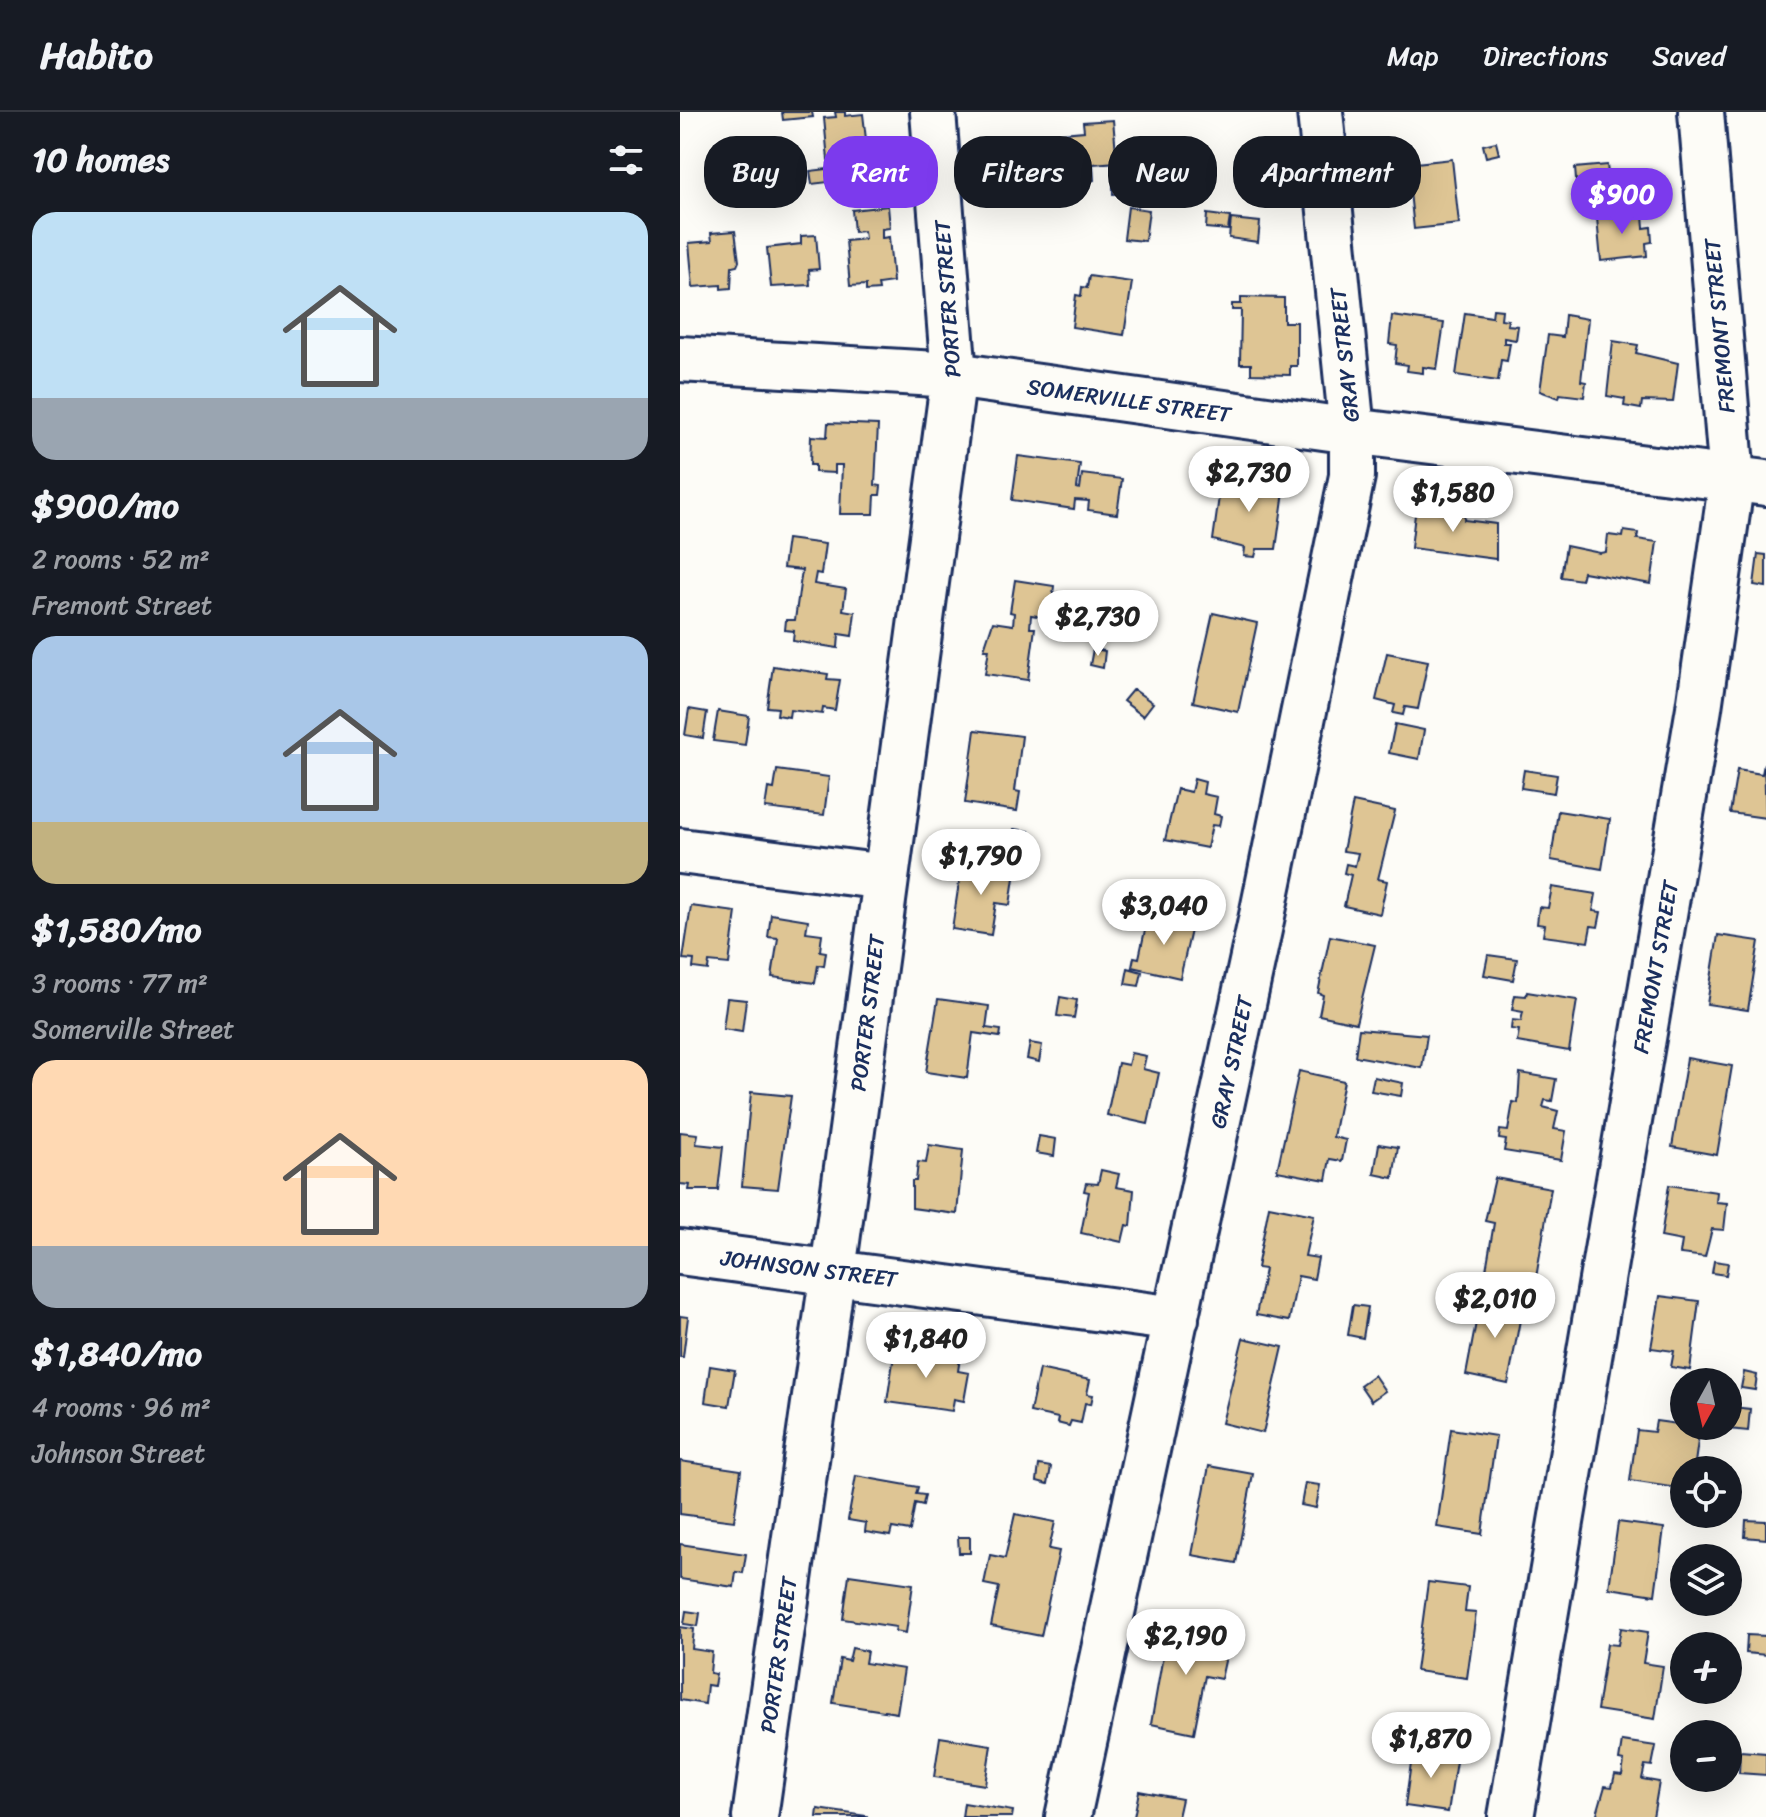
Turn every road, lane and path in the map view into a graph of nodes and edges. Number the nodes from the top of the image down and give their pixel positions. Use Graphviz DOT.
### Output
graph roads {
  1 [pos="933,112"];
  2 [pos="1320,112"];
  3 [pos="1701,112"];
  4 [pos="680,359"];
  5 [pos="954,375"];
  6 [pos="1352,431"];
  7 [pos="1749,480"];
  8 [pos="680,851"];
  9 [pos="885,877"];
  10 [pos="680,1252"];
  11 [pos="833,1271"];
  12 [pos="1176,1319"];
  13 [pos="755,1817"];
  14 [pos="1068,1817"];
  15 [pos="1511,1817"];
  1 -- 5 [label="street, PORTER STREET"];
  2 -- 6 [label="street, GRAY STREET"];
  3 -- 7 [label="street, FREMONT STREET"];
  4 -- 5 [label="street, SOMERVILLE STREET"];
  5 -- 6 [label="street, SOMERVILLE STREET"];
  5 -- 9 [label="street, PORTER STREET"];
  6 -- 7 [label="street, SOMERVILLE STREET"];
  6 -- 12 [label="street, GRAY STREET"];
  7 -- 15 [label="street, FREMONT STREET"];
  8 -- 9 [label="street"];
  9 -- 11 [label="street, PORTER STREET"];
  10 -- 11 [label="street, JOHNSON STREET"];
  11 -- 12 [label="street, JOHNSON STREET"];
  11 -- 13 [label="street, PORTER STREET"];
  12 -- 14 [label="street, GRAY STREET"];
}
